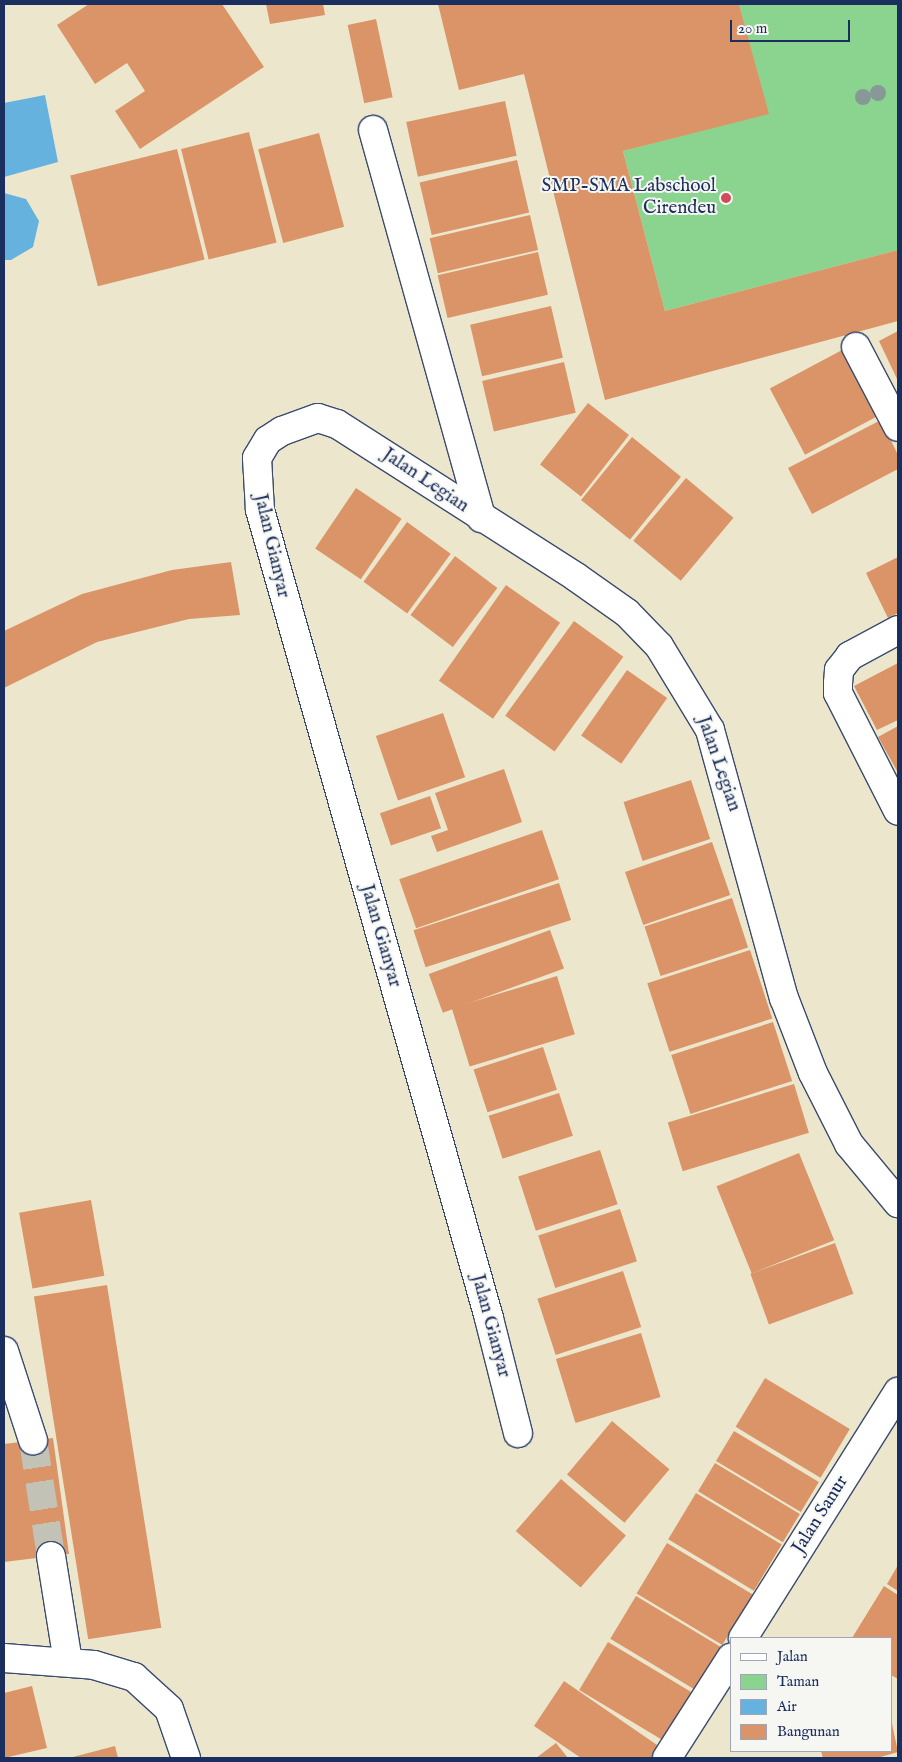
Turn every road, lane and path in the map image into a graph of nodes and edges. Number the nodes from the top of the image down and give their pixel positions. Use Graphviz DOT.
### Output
graph roads {
  1 [pos="373,130"];
  2 [pos="856,347"];
  3 [pos="898,427"];
  4 [pos="268,440"];
  5 [pos="481,518"];
  6 [pos="898,630"];
  7 [pos="898,811"];
  8 [pos="898,1203"];
  9 [pos="4,1350"];
  10 [pos="898,1392"];
  11 [pos="518,1433"];
  12 [pos="33,1440"];
  13 [pos="51,1556"];
  14 [pos="744,1637"];
  15 [pos="4,1658"];
  16 [pos="730,1660"];
  17 [pos="68,1662"];
  18 [pos="186,1758"];
  19 [pos="667,1758"];
  1 -- 5 [label="street"];
  2 -- 3 [label="street"];
  4 -- 5 [label="street, Jalan Legian"];
  4 -- 11 [label="street, Jalan Gianyar"];
  5 -- 8 [label="street, Jalan Legian"];
  6 -- 7 [label="street"];
  9 -- 12 [label="street"];
  10 -- 14 [label="street, Jalan Sanur"];
  13 -- 17 [label="street"];
  15 -- 17 [label="street"];
  16 -- 19 [label="street"];
  17 -- 18 [label="street"];
}
